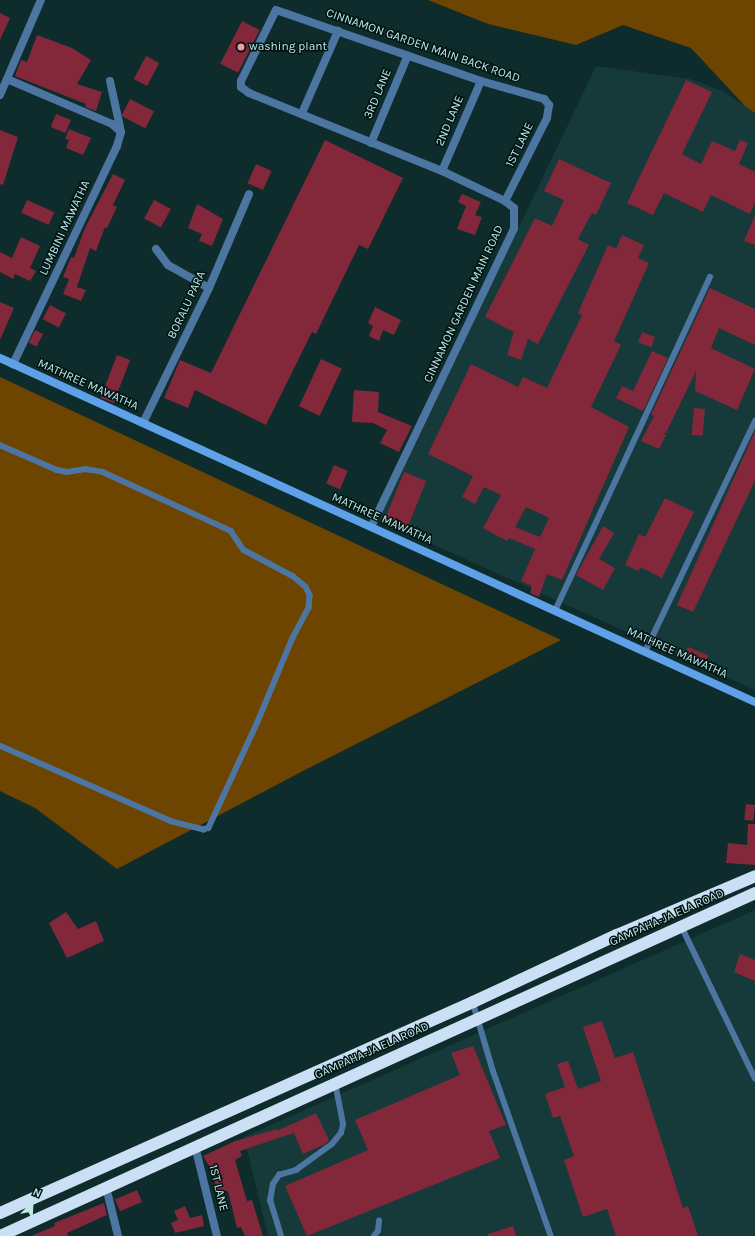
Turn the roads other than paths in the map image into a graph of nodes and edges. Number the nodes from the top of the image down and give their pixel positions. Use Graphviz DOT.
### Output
graph roads {
  1 [pos="41,0"];
  2 [pos="338,31"];
  3 [pos="408,56"];
  4 [pos="7,79"];
  5 [pos="110,81"];
  6 [pos="481,81"];
  7 [pos="0,95"];
  8 [pos="544,99"];
  9 [pos="302,113"];
  10 [pos="121,132"];
  11 [pos="371,143"];
  12 [pos="442,171"];
  13 [pos="249,194"];
  14 [pos="506,201"];
  15 [pos="156,249"];
  16 [pos="710,278"];
  17 [pos="209,288"];
  18 [pos="0,358"];
  19 [pos="13,364"];
  20 [pos="755,421"];
  21 [pos="143,423"];
  22 [pos="0,445"];
  23 [pos="371,527"];
  24 [pos="554,611"];
  25 [pos="644,652"];
  26 [pos="755,702"];
  27 [pos="0,746"];
  28 [pos="755,876"];
  29 [pos="755,893"];
  30 [pos="682,927"];
  31 [pos="473,1002"];
  32 [pos="477,1019"];
  33 [pos="755,1078"];
  34 [pos="335,1083"];
  35 [pos="195,1146"];
  36 [pos="106,1187"];
  37 [pos="0,1213"];
  38 [pos="379,1221"];
  39 [pos="14,1233"];
  40 [pos="0,1236"];
  41 [pos="118,1236"];
  42 [pos="218,1236"];
  43 [pos="281,1236"];
  44 [pos="374,1236"];
  45 [pos="551,1236"];
  1 -- 4 [label="street"];
  2 -- 3 [label="street, CINNAMON GARDEN MAIN BACK ROAD"];
  2 -- 9 [label="street"];
  2 -- 9 [label="street, CINNAMON GARDEN MAIN BACK ROAD"];
  3 -- 6 [label="street, CINNAMON GARDEN MAIN BACK ROAD"];
  3 -- 11 [label="street, 3RD LANE"];
  4 -- 7 [label="street"];
  4 -- 10 [label="street"];
  5 -- 10 [label="street"];
  6 -- 8 [label="street, CINNAMON GARDEN MAIN BACK ROAD"];
  6 -- 12 [label="street, 2ND LANE"];
  8 -- 14 [label="street, 1ST LANE"];
  9 -- 11 [label="street"];
  10 -- 19 [label="street, LUMBINI MAWATHA"];
  11 -- 12 [label="street"];
  12 -- 14 [label="street"];
  13 -- 17 [label="street, BORALU PARA"];
  14 -- 23 [label="street, CINNAMON GARDEN MAIN ROAD"];
  15 -- 17 [label="street"];
  16 -- 24 [label="lane"];
  17 -- 21 [label="street, BORALU PARA"];
  18 -- 19 [label="street, MATHREE MAWATHA"];
  19 -- 21 [label="street, MATHREE MAWATHA"];
  20 -- 25 [label="lane"];
  21 -- 23 [label="street, MATHREE MAWATHA"];
  22 -- 27 [label="lane"];
  23 -- 24 [label="street, MATHREE MAWATHA"];
  24 -- 25 [label="street, MATHREE MAWATHA"];
  25 -- 26 [label="street, MATHREE MAWATHA"];
  28 -- 31 [label="highway, GAMPAHA-JA ELA ROAD"];
  29 -- 30 [label="highway, GAMPAHA-JA ELA ROAD"];
  30 -- 32 [label="highway, GAMPAHA-JA ELA ROAD"];
  30 -- 33 [label="lane"];
  31 -- 32 [label="lane"];
  31 -- 37 [label="highway, GAMPAHA-JA ELA ROAD"];
  32 -- 34 [label="highway, GAMPAHA-JA ELA ROAD"];
  32 -- 45 [label="lane"];
  34 -- 35 [label="highway, GAMPAHA-JA ELA ROAD"];
  34 -- 43 [label="lane"];
  35 -- 36 [label="highway, GAMPAHA-JA ELA ROAD"];
  35 -- 42 [label="street, 1ST LANE"];
  36 -- 39 [label="highway, GAMPAHA-JA ELA ROAD"];
  36 -- 41 [label="street"];
  38 -- 44 [label="lane"];
  39 -- 40 [label="highway, GAMPAHA-JA ELA ROAD"];
}
